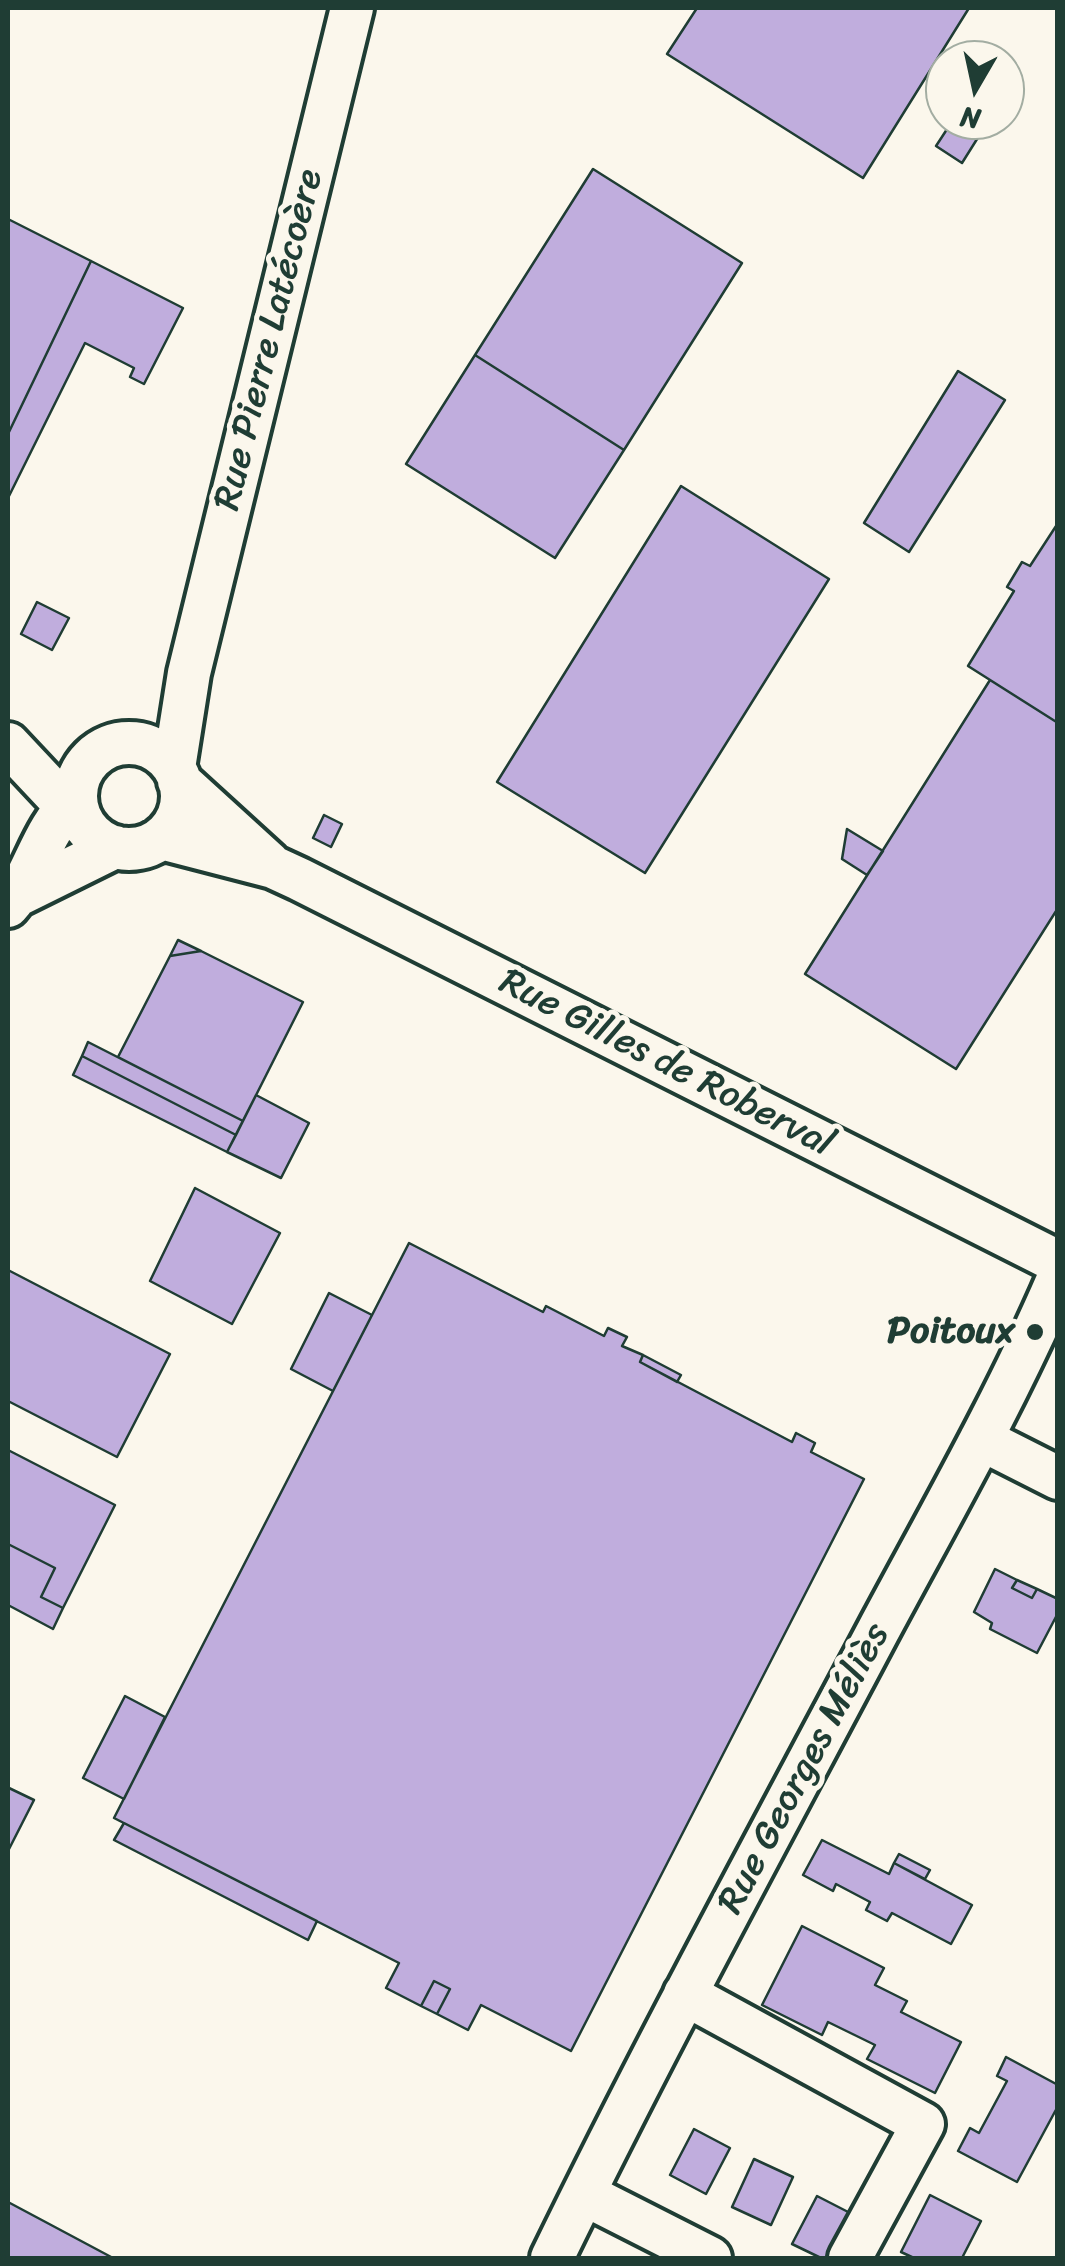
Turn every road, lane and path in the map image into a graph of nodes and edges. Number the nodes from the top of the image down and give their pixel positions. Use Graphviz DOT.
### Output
graph roads {
  1 [pos="352,8"];
  2 [pos="8,740"];
  3 [pos="165,764"];
  4 [pos="86,808"];
  5 [pos="161,838"];
  6 [pos="274,867"];
  7 [pos="12,901"];
  8 [pos="1058,1262"];
  9 [pos="1058,1279"];
  10 [pos="981,1439"];
  11 [pos="1058,1478"];
  12 [pos="685,1994"];
  13 [pos="586,2195"];
  14 [pos="552,2258"];
  15 [pos="710,2258"];
  16 [pos="850,2258"];
  1 -- 3 [label="street, Rue Pierre Latécoère"];
  2 -- 4 [label="street"];
  3 -- 4 [label="street"];
  3 -- 5 [label="street"];
  3 -- 6 [label="street, Rue Gilles de Roberval"];
  4 -- 5 [label="street"];
  4 -- 7 [label="street"];
  4 -- 7 [label="street"];
  5 -- 6 [label="street, Rue Gilles de Roberval"];
  6 -- 8 [label="street, Rue Gilles de Roberval"];
  9 -- 10 [label="street, Rue Georges Méliès"];
  10 -- 11 [label="street"];
  10 -- 12 [label="street, Rue Georges Méliès"];
  12 -- 13 [label="street, Rue Georges Méliès"];
  12 -- 16 [label="street"];
  13 -- 14 [label="street, Rue Georges Méliès"];
  13 -- 15 [label="street"];
}
